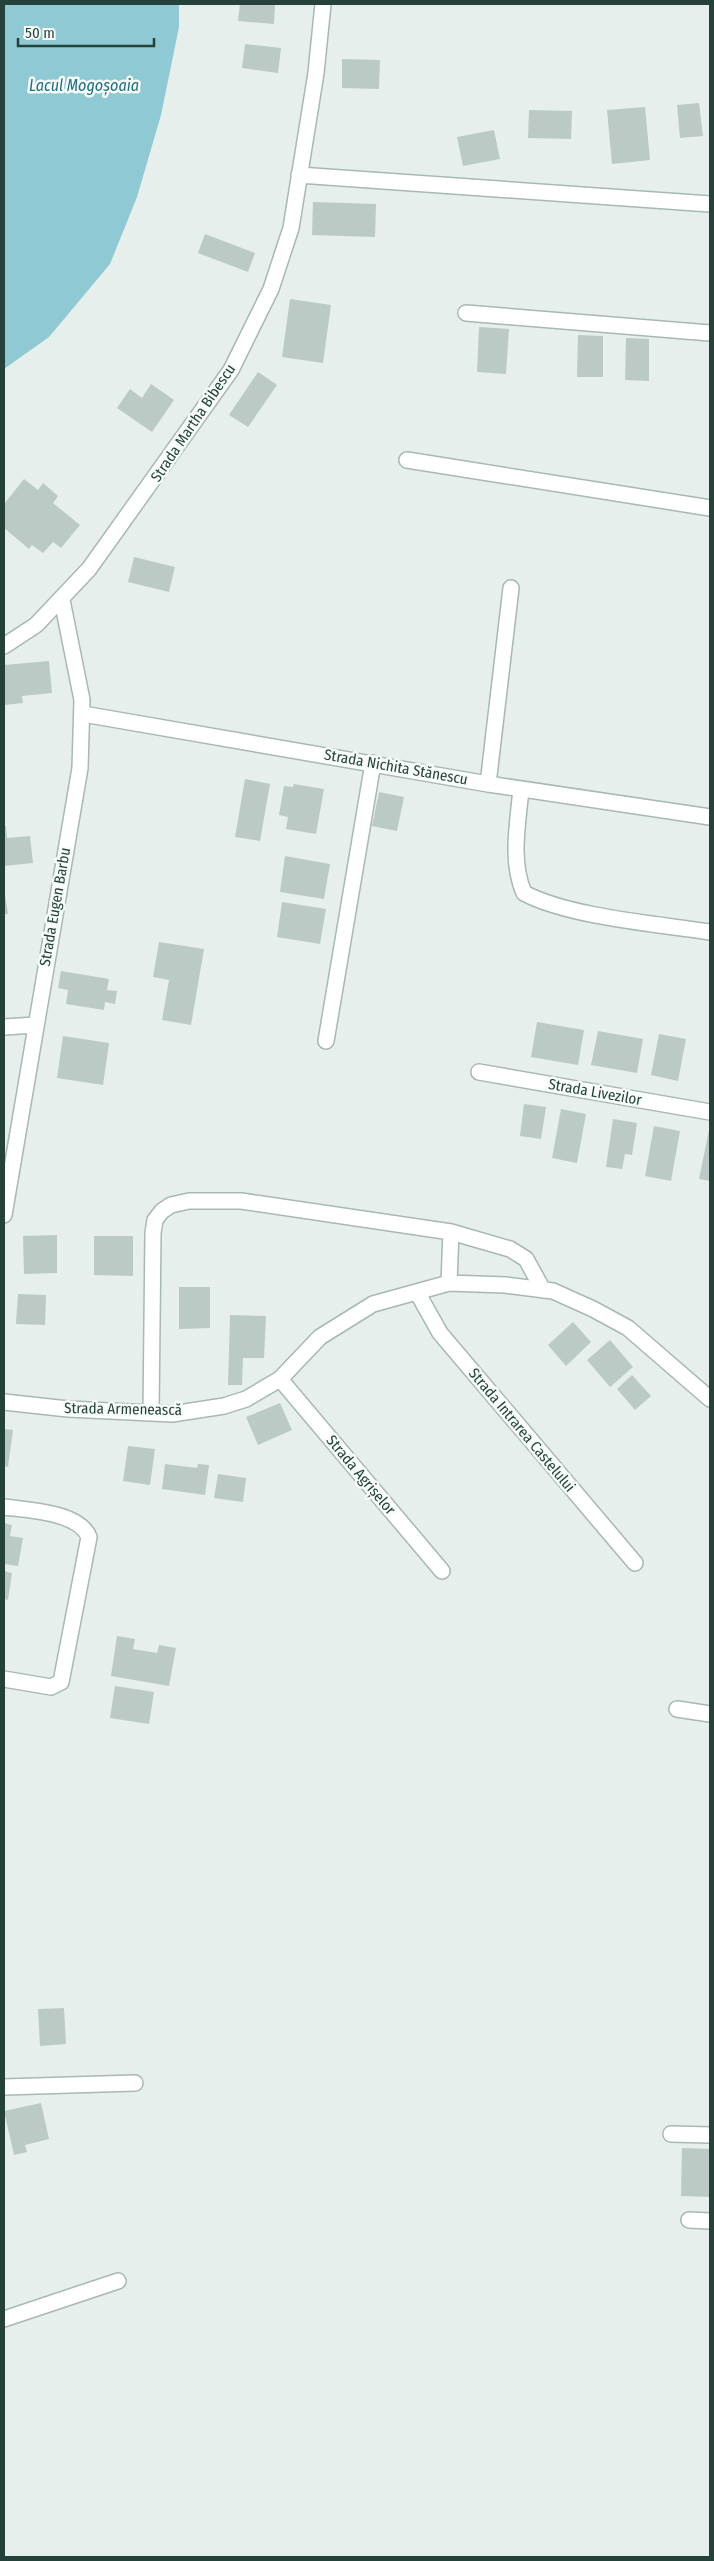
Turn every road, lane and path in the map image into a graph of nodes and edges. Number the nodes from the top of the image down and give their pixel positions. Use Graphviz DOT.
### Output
graph roads {
  1 [pos="323,4"];
  2 [pos="299,175"];
  3 [pos="710,204"];
  4 [pos="466,313"];
  5 [pos="710,333"];
  6 [pos="407,460"];
  7 [pos="710,508"];
  8 [pos="511,588"];
  9 [pos="62,600"];
  10 [pos="4,646"];
  11 [pos="83,714"];
  12 [pos="373,762"];
  13 [pos="488,784"];
  14 [pos="521,789"];
  15 [pos="710,817"];
  16 [pos="710,932"];
  17 [pos="35,1024"];
  18 [pos="4,1027"];
  19 [pos="326,1041"];
  20 [pos="479,1072"];
  21 [pos="710,1112"];
  22 [pos="4,1215"];
  23 [pos="451,1232"];
  24 [pos="449,1283"];
  25 [pos="543,1290"];
  26 [pos="417,1292"];
  27 [pos="280,1379"];
  28 [pos="710,1399"];
  29 [pos="4,1402"];
  30 [pos="151,1413"];
  31 [pos="4,1507"];
  32 [pos="635,1562"];
  33 [pos="442,1571"];
  34 [pos="4,1680"];
  35 [pos="677,1709"];
  36 [pos="710,1714"];
  37 [pos="135,2083"];
  38 [pos="4,2087"];
  39 [pos="671,2134"];
  40 [pos="710,2135"];
  41 [pos="689,2220"];
  42 [pos="710,2221"];
  43 [pos="118,2281"];
  44 [pos="4,2319"];
  1 -- 2 [label="street, Strada Martha Bibescu"];
  2 -- 3 [label="street"];
  2 -- 9 [label="street, Strada Martha Bibescu"];
  4 -- 5 [label="street"];
  6 -- 7 [label="street"];
  8 -- 13 [label="street"];
  9 -- 10 [label="street, Strada Martha Bibescu"];
  9 -- 11 [label="street, Strada Eugen Barbu"];
  11 -- 12 [label="street, Strada Nichita Stănescu"];
  11 -- 17 [label="street, Strada Eugen Barbu"];
  12 -- 13 [label="street, Strada Nichita Stănescu"];
  12 -- 19 [label="street"];
  13 -- 14 [label="street, Strada Nichita Stănescu"];
  14 -- 15 [label="street, Strada Nichita Stănescu"];
  14 -- 16 [label="street"];
  17 -- 18 [label="street"];
  17 -- 22 [label="street, Strada Eugen Barbu"];
  20 -- 21 [label="street, Strada Livezilor"];
  23 -- 24 [label="street"];
  23 -- 25 [label="street"];
  23 -- 30 [label="street"];
  24 -- 25 [label="street, Strada Armenească"];
  24 -- 26 [label="street, Strada Armenească"];
  25 -- 28 [label="street, Strada Armenească"];
  26 -- 27 [label="street, Strada Armenească"];
  26 -- 32 [label="street, Strada Intrarea Castelului"];
  27 -- 30 [label="street, Strada Armenească"];
  27 -- 33 [label="street, Strada Agrișelor"];
  29 -- 30 [label="street, Strada Armenească"];
  31 -- 34 [label="street"];
  35 -- 36 [label="street"];
  37 -- 38 [label="street"];
  39 -- 40 [label="street"];
  41 -- 42 [label="street"];
  43 -- 44 [label="street"];
}
